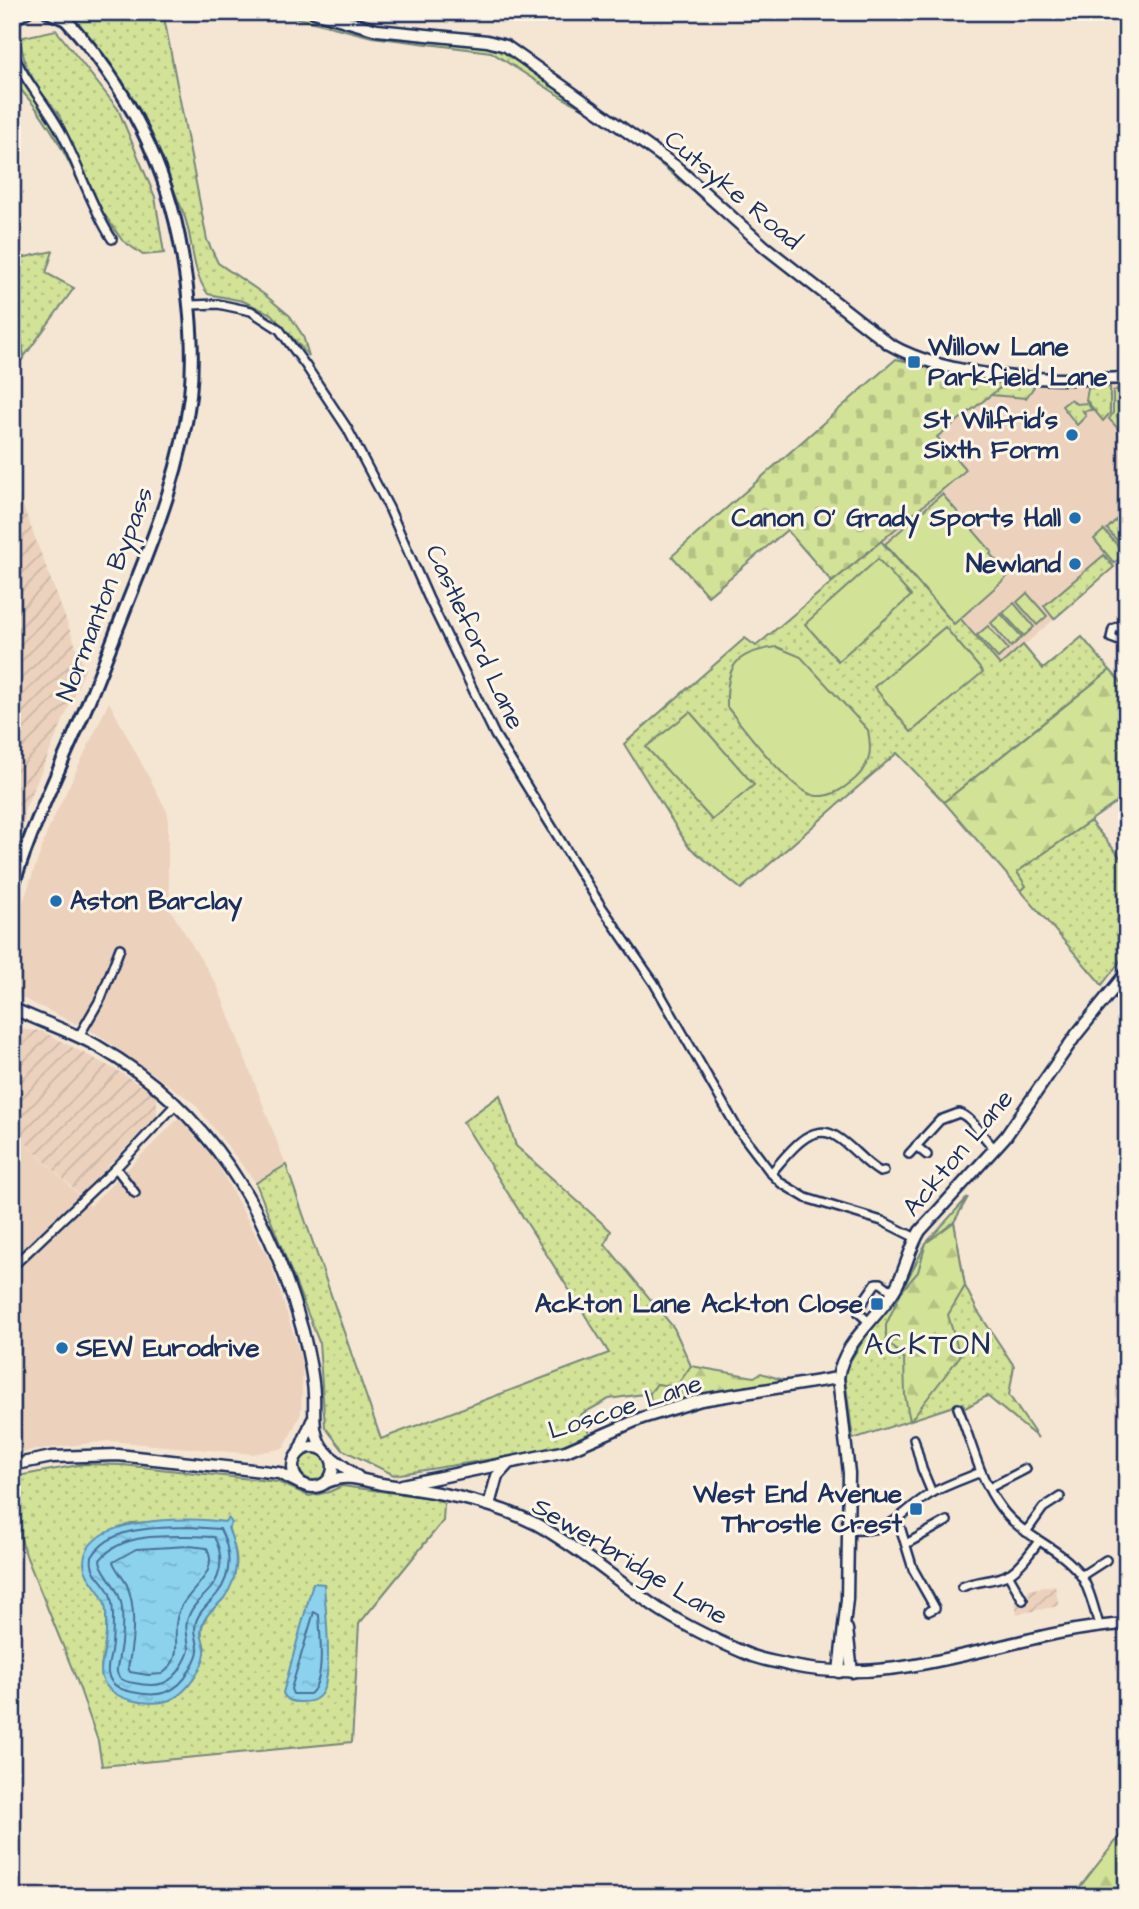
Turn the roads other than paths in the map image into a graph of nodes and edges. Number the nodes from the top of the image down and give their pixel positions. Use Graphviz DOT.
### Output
graph roads {
  1 [pos="15,12"];
  2 [pos="29,12"];
  3 [pos="48,12"];
  4 [pos="314,12"];
  5 [pos="64,16"];
  6 [pos="12,22"];
  7 [pos="12,50"];
  8 [pos="112,239"];
  9 [pos="191,305"];
  10 [pos="1127,378"];
  11 [pos="1127,622"];
  12 [pos="1127,644"];
  13 [pos="12,888"];
  14 [pos="120,948"];
  15 [pos="1127,972"];
  16 [pos="12,1008"];
  17 [pos="12,1015"];
  18 [pos="27,1016"];
  19 [pos="79,1036"];
  20 [pos="176,1104"];
  21 [pos="916,1146"];
  22 [pos="995,1149"];
  23 [pos="909,1154"];
  24 [pos="927,1155"];
  25 [pos="116,1168"];
  26 [pos="884,1171"];
  27 [pos="771,1173"];
  28 [pos="135,1193"];
  29 [pos="916,1238"];
  30 [pos="12,1267"];
  31 [pos="893,1292"];
  32 [pos="870,1323"];
  33 [pos="838,1378"];
  34 [pos="958,1408"];
  35 [pos="314,1417"];
  36 [pos="914,1439"];
  37 [pos="326,1452"];
  38 [pos="297,1456"];
  39 [pos="12,1465"];
  40 [pos="508,1465"];
  41 [pos="1026,1469"];
  42 [pos="261,1471"];
  43 [pos="981,1472"];
  44 [pos="358,1478"];
  45 [pos="327,1482"];
  46 [pos="301,1484"];
  47 [pos="394,1486"];
  48 [pos="989,1488"];
  49 [pos="932,1493"];
  50 [pos="1060,1497"];
  51 [pos="489,1505"];
  52 [pos="898,1520"];
  53 [pos="947,1521"];
  54 [pos="848,1530"];
  55 [pos="1026,1532"];
  56 [pos="1039,1541"];
  57 [pos="906,1544"];
  58 [pos="1106,1560"];
  59 [pos="1008,1574"];
  60 [pos="1081,1576"];
  61 [pos="961,1587"];
  62 [pos="1023,1600"];
  63 [pos="929,1611"];
  64 [pos="846,1621"];
  65 [pos="1127,1624"];
  66 [pos="1099,1625"];
  67 [pos="839,1672"];
  68 [pos="852,1672"];
  1 -- 6 [label="street"];
  2 -- 6 [label="street"];
  3 -- 5 [label="main road"];
  4 -- 10 [label="main road, Cutsyke Road"];
  5 -- 9 [label="main road"];
  7 -- 8 [label="street"];
  9 -- 13 [label="main road, Normanton Bypass"];
  9 -- 27 [label="street, Castleford Lane"];
  11 -- 12 [label="street"];
  14 -- 19 [label="street"];
  15 -- 22 [label="main road, Ackton Lane"];
  16 -- 18 [label="main road"];
  17 -- 18 [label="main road"];
  18 -- 19 [label="main road"];
  19 -- 20 [label="main road"];
  20 -- 25 [label="street"];
  20 -- 35 [label="main road"];
  21 -- 22 [label="street"];
  21 -- 23 [label="street"];
  21 -- 24 [label="street"];
  22 -- 29 [label="main road, Ackton Lane"];
  25 -- 28 [label="street"];
  25 -- 30 [label="street"];
  26 -- 27 [label="street"];
  27 -- 29 [label="street, Castleford Lane"];
  29 -- 31 [label="main road, Ackton Lane"];
  31 -- 32 [label="main road, Ackton Lane"];
  31 -- 32 [label="street"];
  32 -- 33 [label="main road, Ackton Lane"];
  33 -- 40 [label="main road, Loscoe Lane"];
  33 -- 54 [label="main road, Ackton Lane"];
  34 -- 43 [label="street"];
  35 -- 37 [label="main road"];
  35 -- 38 [label="main road"];
  36 -- 49 [label="street"];
  37 -- 38 [label="main road"];
  37 -- 44 [label="main road, Sewerbridge Lane"];
  37 -- 45 [label="main road"];
  38 -- 42 [label="main road"];
  38 -- 46 [label="main road"];
  39 -- 42 [label="main road"];
  40 -- 47 [label="main road, Loscoe Lane"];
  40 -- 51 [label="main road"];
  41 -- 48 [label="street"];
  42 -- 46 [label="main road"];
  43 -- 48 [label="street"];
  43 -- 49 [label="street"];
  44 -- 45 [label="main road, Sewerbridge Lane"];
  44 -- 47 [label="main road, Sewerbridge Lane"];
  45 -- 46 [label="main road"];
  47 -- 51 [label="main road, Sewerbridge Lane"];
  48 -- 55 [label="street"];
  49 -- 52 [label="street"];
  50 -- 55 [label="street"];
  51 -- 67 [label="main road, Sewerbridge Lane"];
  52 -- 54 [label="street"];
  52 -- 57 [label="street"];
  53 -- 57 [label="street"];
  54 -- 64 [label="main road, Ackton Lane"];
  55 -- 56 [label="street"];
  56 -- 59 [label="street"];
  56 -- 60 [label="street"];
  57 -- 63 [label="street"];
  58 -- 60 [label="street"];
  59 -- 61 [label="street"];
  59 -- 62 [label="street"];
  60 -- 66 [label="street"];
  64 -- 67 [label="main road, Ackton Lane"];
  64 -- 68 [label="main road, Ackton Lane"];
  65 -- 66 [label="main road, Sewerbridge Lane"];
  66 -- 68 [label="main road, Sewerbridge Lane"];
  67 -- 68 [label="main road, Sewerbridge Lane"];
}
